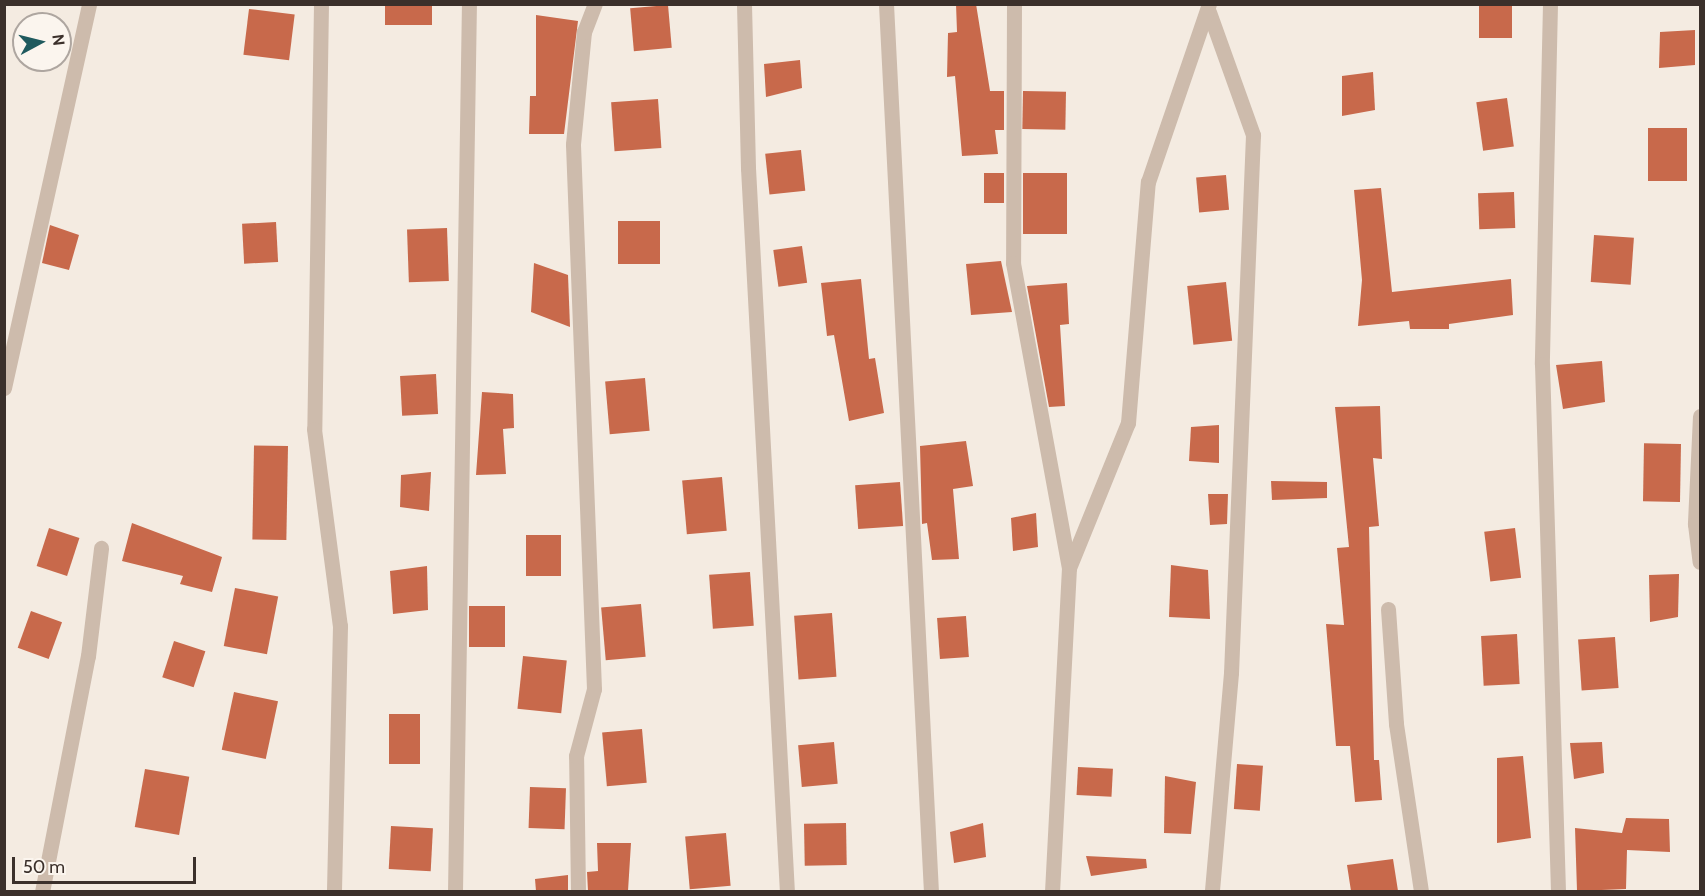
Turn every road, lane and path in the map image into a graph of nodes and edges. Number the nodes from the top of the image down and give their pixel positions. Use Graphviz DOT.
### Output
graph roads {
  1 [pos="89,4"];
  2 [pos="321,4"];
  3 [pos="469,4"];
  4 [pos="595,4"];
  5 [pos="744,4"];
  6 [pos="886,4"];
  7 [pos="1014,4"];
  8 [pos="1550,4"];
  9 [pos="1209,8"];
  10 [pos="4,388"];
  11 [pos="1701,416"];
  12 [pos="101,548"];
  13 [pos="1701,562"];
  14 [pos="1069,568"];
  15 [pos="1388,609"];
  16 [pos="42,891"];
  17 [pos="334,891"];
  18 [pos="455,891"];
  19 [pos="578,891"];
  20 [pos="787,891"];
  21 [pos="931,891"];
  22 [pos="1052,891"];
  23 [pos="1212,891"];
  24 [pos="1421,891"];
  25 [pos="1558,891"];
  1 -- 10 [label="street"];
  2 -- 17 [label="street"];
  3 -- 18 [label="street"];
  4 -- 19 [label="street"];
  5 -- 20 [label="street"];
  6 -- 21 [label="street"];
  7 -- 14 [label="street"];
  8 -- 25 [label="street"];
  9 -- 14 [label="street"];
  9 -- 23 [label="street"];
  11 -- 13 [label="street"];
  12 -- 16 [label="street"];
  14 -- 22 [label="street"];
  15 -- 24 [label="street"];
}
